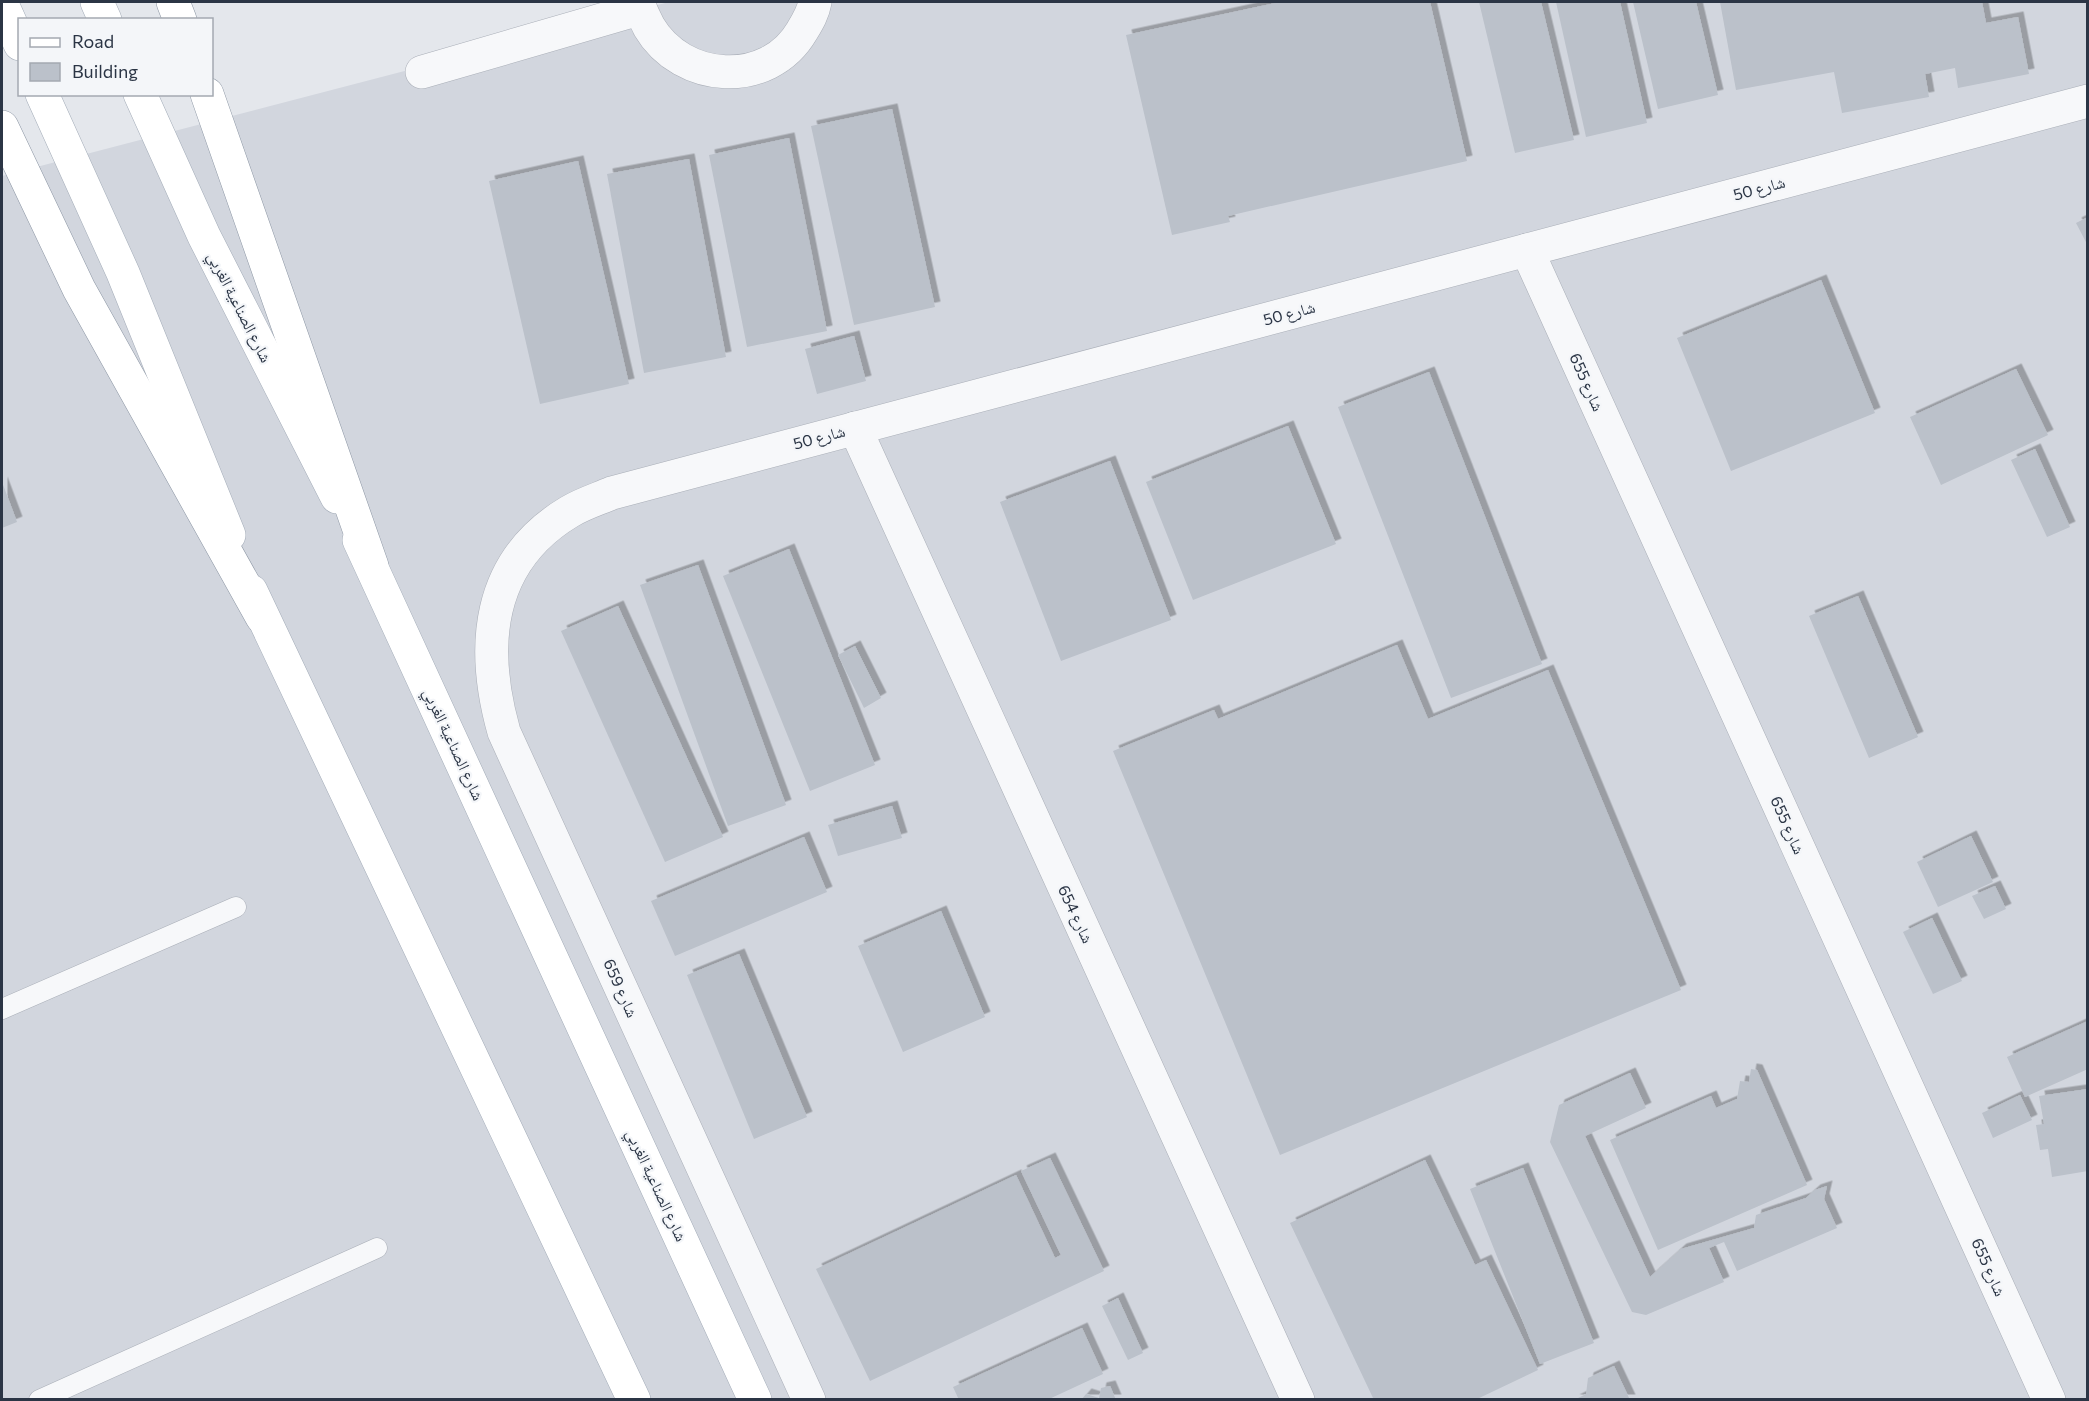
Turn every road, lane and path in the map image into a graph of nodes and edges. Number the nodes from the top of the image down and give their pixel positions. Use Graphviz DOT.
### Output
graph roads {
  1 [pos="97,2"];
  2 [pos="173,2"];
  3 [pos="815,2"];
  4 [pos="2,4"];
  5 [pos="639,5"];
  6 [pos="104,18"];
  7 [pos="179,18"];
  8 [pos="18,40"];
  9 [pos="422,72"];
  10 [pos="43,96"];
  11 [pos="141,96"];
  12 [pos="208,96"];
  13 [pos="2088,101"];
  14 [pos="2,127"];
  15 [pos="1527,249"];
  16 [pos="855,428"];
  17 [pos="372,566"];
  18 [pos="513,566"];
  19 [pos="262,617"];
  20 [pos="236,907"];
  21 [pos="2,1009"];
  22 [pos="377,1248"];
  23 [pos="39,1400"];
  24 [pos="634,1400"];
  25 [pos="755,1400"];
  26 [pos="809,1400"];
  27 [pos="1298,1400"];
  28 [pos="2049,1400"];
  1 -- 6 [label="main road"];
  2 -- 7 [label="main road"];
  3 -- 5 [label="street"];
  4 -- 8 [label="main road"];
  5 -- 9 [label="street"];
  10 -- 19 [label="main road"];
  11 -- 17 [label="main road, شارع الصناعية الغربي"];
  12 -- 17 [label="main road"];
  13 -- 15 [label="street, شارع 50"];
  14 -- 19 [label="main road"];
  15 -- 16 [label="street, شارع 50"];
  15 -- 28 [label="street, شارع 655"];
  16 -- 18 [label="street, شارع 50"];
  16 -- 27 [label="street, شارع 654"];
  17 -- 25 [label="main road, شارع الصناعية الغربي"];
  18 -- 26 [label="street, شارع 659"];
  19 -- 24 [label="main road"];
  20 -- 21 [label="lane"];
  22 -- 23 [label="lane"];
}
